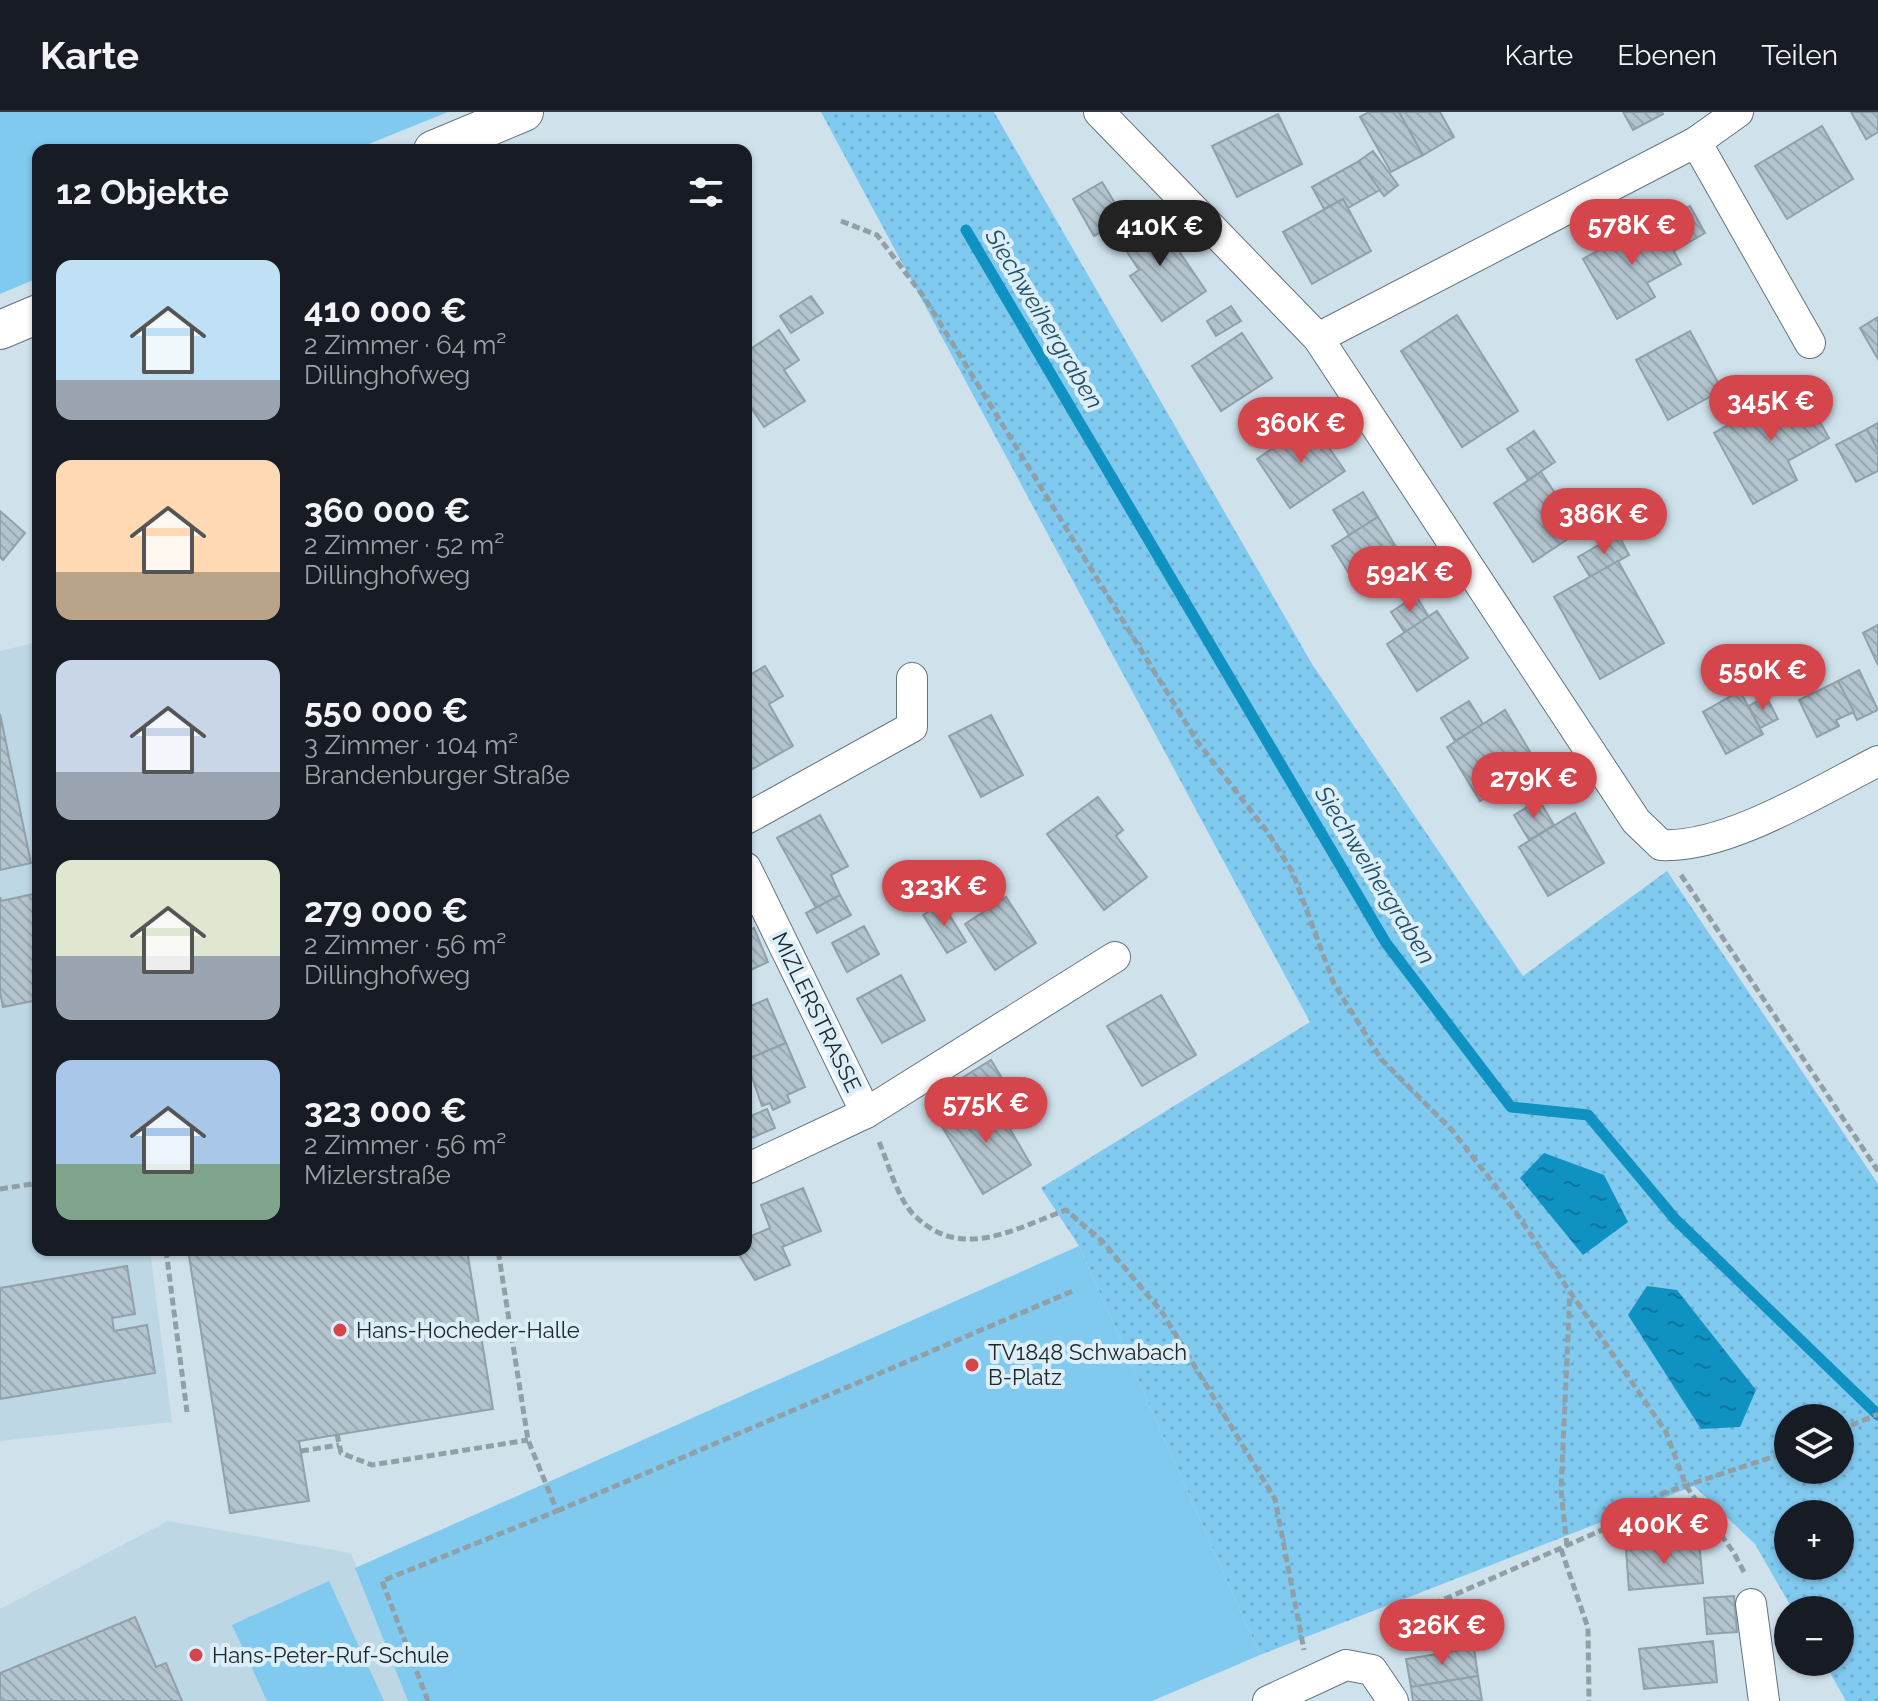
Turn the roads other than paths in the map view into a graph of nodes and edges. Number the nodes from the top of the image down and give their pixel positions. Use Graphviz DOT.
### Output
graph roads {
  1 [pos="524,112"];
  2 [pos="1099,112"];
  3 [pos="1726,115"];
  4 [pos="1696,142"];
  5 [pos="447,144"];
  6 [pos="32,317"];
  7 [pos="0,330"];
  8 [pos="1318,338"];
  9 [pos="1810,343"];
  10 [pos="912,678"];
  11 [pos="1878,761"];
  12 [pos="752,816"];
  13 [pos="752,880"];
  14 [pos="1115,957"];
  15 [pos="866,1113"];
  16 [pos="752,1167"];
  17 [pos="1751,1604"];
  18 [pos="1268,1701"];
  19 [pos="1393,1701"];
  20 [pos="1764,1701"];
  1 -- 5 [label="street"];
  2 -- 8 [label="street"];
  3 -- 4 [label="street"];
  4 -- 8 [label="street"];
  4 -- 9 [label="street"];
  6 -- 7 [label="street"];
  8 -- 11 [label="street"];
  10 -- 12 [label="street"];
  13 -- 15 [label="street, MIZLERSTRASSE"];
  14 -- 15 [label="street, MIZLERSTRASSE"];
  15 -- 16 [label="street, MIZLERSTRASSE"];
  17 -- 20 [label="street"];
  18 -- 19 [label="street"];
}
